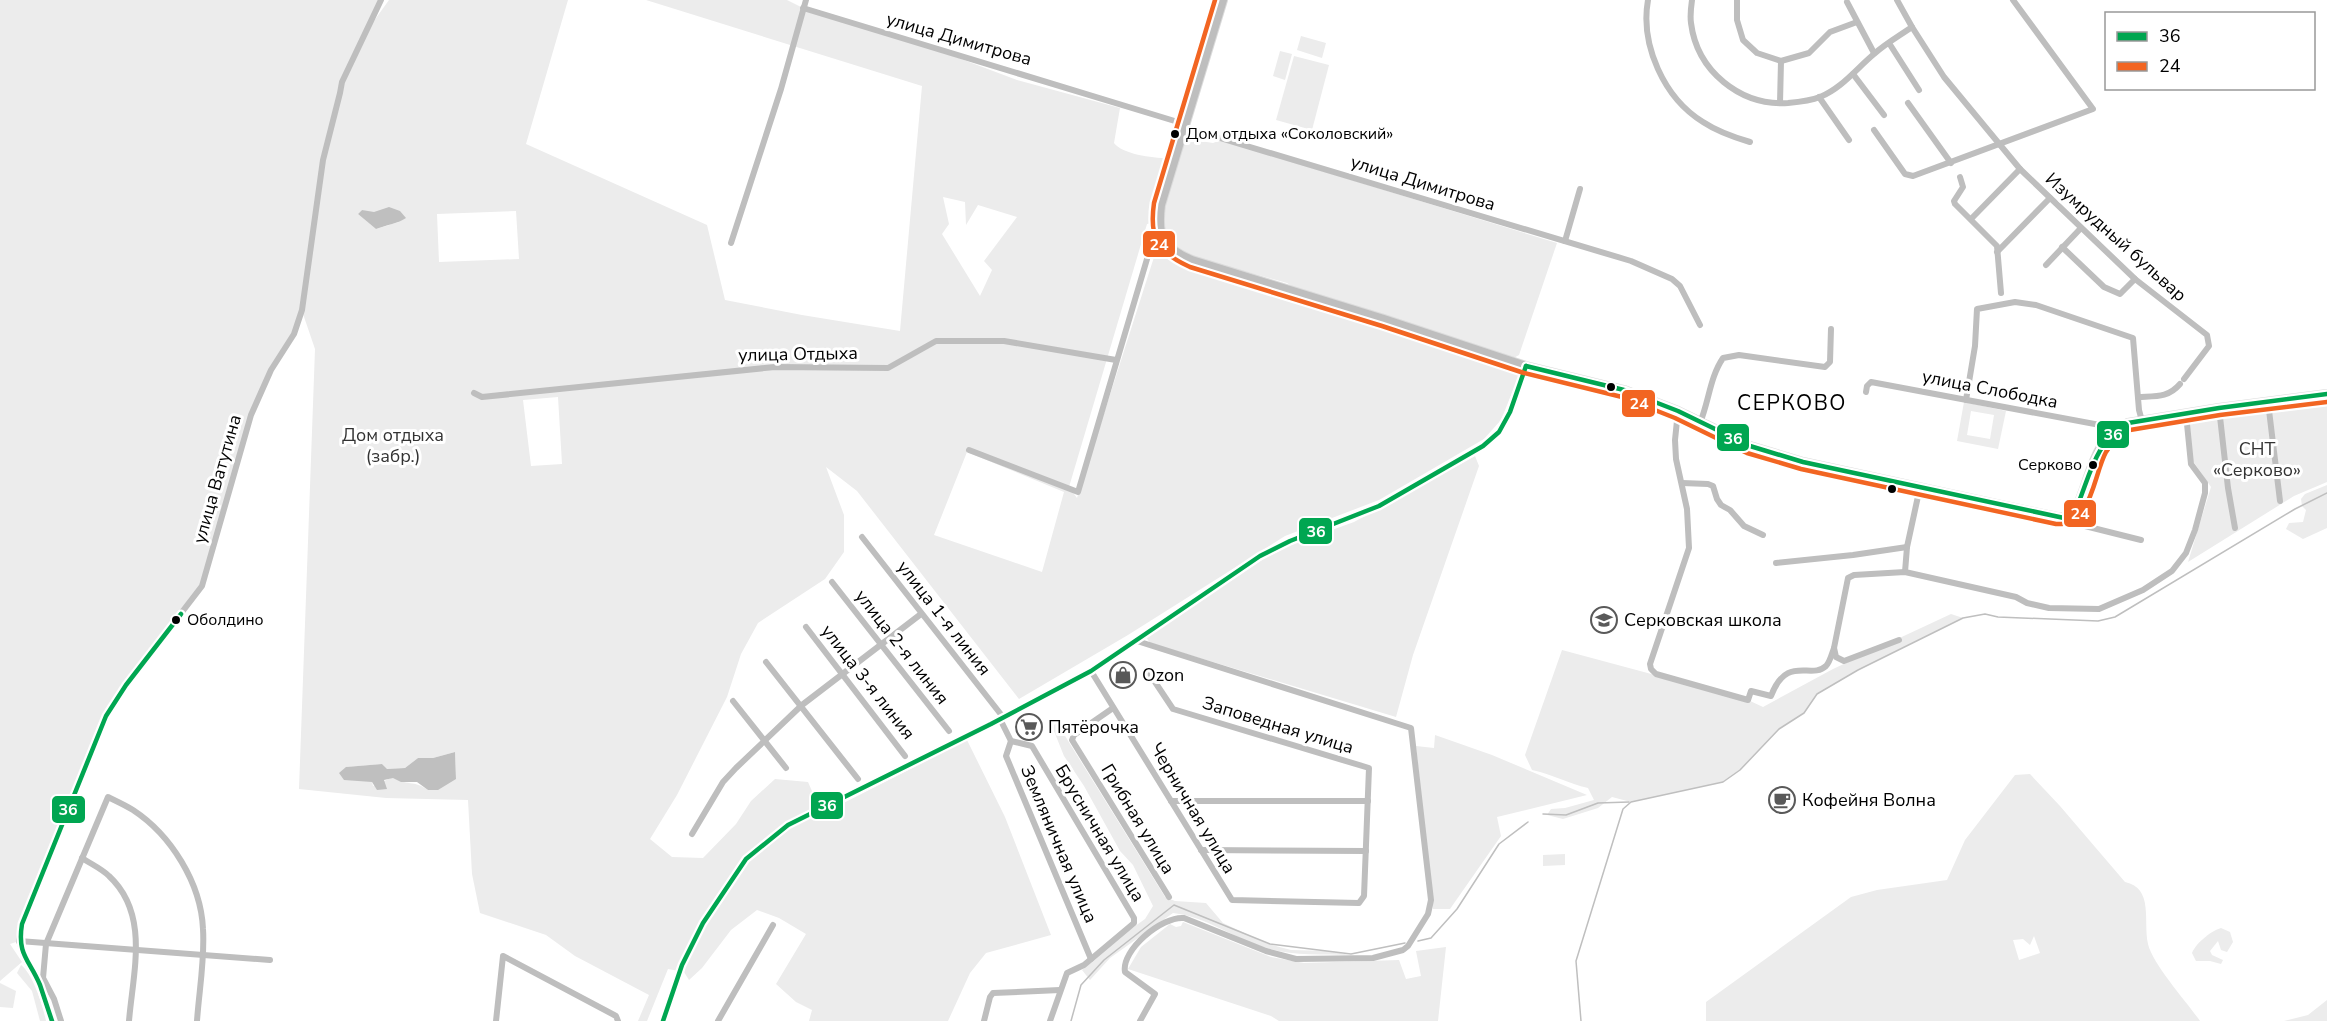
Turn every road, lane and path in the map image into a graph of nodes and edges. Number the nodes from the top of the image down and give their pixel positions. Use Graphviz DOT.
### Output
graph roads {
  1 [pos="381,0"];
  2 [pos="806,0"];
  3 [pos="1223,0"];
  4 [pos="1648,0"];
  5 [pos="1692,0"];
  6 [pos="1737,0"];
  7 [pos="1897,0"];
  8 [pos="2013,0"];
  9 [pos="1847,2"];
  10 [pos="803,8"];
  11 [pos="1857,22"];
  12 [pos="1912,27"];
  13 [pos="1889,43"];
  14 [pos="1874,53"];
  15 [pos="1781,61"];
  16 [pos="1853,74"];
  17 [pos="1920,90"];
  18 [pos="1819,97"];
  19 [pos="1780,103"];
  20 [pos="1908,103"];
  21 [pos="1884,115"];
  22 [pos="1185,127"];
  23 [pos="1874,130"];
  24 [pos="1849,140"];
  25 [pos="1750,142"];
  26 [pos="1998,143"];
  27 [pos="1951,163"];
  28 [pos="2020,169"];
  29 [pos="1960,177"];
  30 [pos="1580,189"];
  31 [pos="2050,198"];
  32 [pos="1971,219"];
  33 [pos="1160,225"];
  34 [pos="2081,228"];
  35 [pos="1566,241"];
  36 [pos="731,243"];
  37 [pos="1167,246"];
  38 [pos="2062,248"];
  39 [pos="1997,252"];
  40 [pos="1149,253"];
  41 [pos="2046,265"];
  42 [pos="2135,279"];
  43 [pos="2001,293"];
  44 [pos="1700,325"];
  45 [pos="1831,329"];
  46 [pos="1116,360"];
  47 [pos="1526,366"];
  48 [pos="474,393"];
  49 [pos="1866,393"];
  50 [pos="2327,394"];
  51 [pos="2138,397"];
  52 [pos="1966,400"];
  53 [pos="2268,402"];
  54 [pos="2219,408"];
  55 [pos="1678,411"];
  56 [pos="2186,414"];
  57 [pos="2142,421"];
  58 [pos="1700,423"];
  59 [pos="2116,428"];
  60 [pos="969,450"];
  61 [pos="1682,483"];
  62 [pos="1920,487"];
  63 [pos="2280,501"];
  64 [pos="2064,518"];
  65 [pos="2235,528"];
  66 [pos="1762,535"];
  67 [pos="862,537"];
  68 [pos="2141,540"];
  69 [pos="1907,547"];
  70 [pos="1776,562"];
  71 [pos="1905,572"];
  72 [pos="832,582"];
  73 [pos="921,614"];
  74 [pos="806,627"];
  75 [pos="1899,640"];
  76 [pos="1137,641"];
  77 [pos="882,645"];
  78 [pos="1834,648"];
  79 [pos="766,662"];
  80 [pos="1091,671"];
  81 [pos="1149,673"];
  82 [pos="842,675"];
  83 [pos="733,700"];
  84 [pos="802,705"];
  85 [pos="1113,708"];
  86 [pos="1002,718"];
  87 [pos="949,731"];
  88 [pos="765,741"];
  89 [pos="1011,741"];
  90 [pos="906,756"];
  91 [pos="786,768"];
  92 [pos="858,779"];
  93 [pos="1171,801"];
  94 [pos="1368,801"];
  95 [pos="692,834"];
  96 [pos="1201,850"];
  97 [pos="1366,850"];
  98 [pos="82,858"];
  99 [pos="1169,897"];
  100 [pos="1232,900"];
  101 [pos="773,925"];
  102 [pos="20,941"];
  103 [pos="46,944"];
  104 [pos="136,950"];
  105 [pos="202,955"];
  106 [pos="1091,958"];
  107 [pos="270,960"];
  108 [pos="1060,990"];
  109 [pos="616,1018"];
  110 [pos="52,1021"];
  111 [pos="61,1021"];
  112 [pos="129,1021"];
  113 [pos="197,1021"];
  114 [pos="496,1021"];
  115 [pos="663,1021"];
  116 [pos="718,1021"];
  117 [pos="984,1021"];
  118 [pos="1050,1021"];
  119 [pos="1140,1021"];
  1 -- 102 [label="street, улица Ватутина"];
  2 -- 10 [label="street"];
  3 -- 22 [label="main road"];
  4 -- 25 [label="street"];
  5 -- 19 [label="street"];
  6 -- 15 [label="street"];
  7 -- 12 [label="street, Изумрудный бульвар"];
  8 -- 26 [label="street"];
  9 -- 11 [label="street"];
  10 -- 22 [label="street, улица Димитрова"];
  10 -- 36 [label="street"];
  11 -- 14 [label="street"];
  11 -- 15 [label="street"];
  12 -- 13 [label="street"];
  12 -- 26 [label="street, Изумрудный бульвар"];
  13 -- 14 [label="street"];
  13 -- 17 [label="street"];
  14 -- 16 [label="street"];
  15 -- 19 [label="street"];
  16 -- 18 [label="street"];
  16 -- 21 [label="street"];
  18 -- 19 [label="street"];
  18 -- 24 [label="street"];
  20 -- 27 [label="street"];
  22 -- 33 [label="main road"];
  22 -- 35 [label="street, улица Димитрова"];
  23 -- 27 [label="street"];
  26 -- 27 [label="street"];
  26 -- 28 [label="street, Изумрудный бульвар"];
  28 -- 31 [label="street, Изумрудный бульвар"];
  28 -- 32 [label="street"];
  29 -- 32 [label="street"];
  30 -- 35 [label="street"];
  31 -- 34 [label="street, Изумрудный бульвар"];
  31 -- 39 [label="street"];
  32 -- 39 [label="street"];
  33 -- 37 [label="main road"];
  33 -- 40 [label="street"];
  34 -- 38 [label="street"];
  34 -- 42 [label="street, Изумрудный бульвар"];
  35 -- 44 [label="street, улица Димитрова"];
  37 -- 40 [label="street"];
  37 -- 47 [label="main road"];
  38 -- 41 [label="street"];
  38 -- 42 [label="street"];
  39 -- 43 [label="street"];
  40 -- 46 [label="street"];
  42 -- 51 [label="street, Изумрудный бульвар"];
  45 -- 58 [label="street"];
  46 -- 48 [label="street, улица Отдыха"];
  46 -- 60 [label="street"];
  47 -- 55 [label="main road"];
  47 -- 76 [label="street"];
  49 -- 52 [label="street, улица Слободка"];
  50 -- 53 [label="main road"];
  51 -- 52 [label="street"];
  51 -- 57 [label="street"];
  52 -- 59 [label="street, улица Слободка"];
  53 -- 54 [label="main road"];
  53 -- 63 [label="street"];
  54 -- 56 [label="main road"];
  54 -- 65 [label="street"];
  55 -- 58 [label="main road"];
  55 -- 61 [label="street"];
  56 -- 57 [label="main road"];
  56 -- 71 [label="street"];
  57 -- 59 [label="main road"];
  58 -- 62 [label="main road"];
  59 -- 64 [label="main road"];
  61 -- 66 [label="street"];
  61 -- 78 [label="street"];
  62 -- 64 [label="main road"];
  62 -- 69 [label="street"];
  64 -- 68 [label="street"];
  67 -- 73 [label="street, улица 1-я линия"];
  69 -- 70 [label="street"];
  69 -- 71 [label="street"];
  71 -- 78 [label="street"];
  72 -- 77 [label="street, улица 2-я линия"];
  73 -- 77 [label="street"];
  73 -- 86 [label="street, улица 1-я линия"];
  74 -- 82 [label="street, улица 3-я линия"];
  75 -- 78 [label="street"];
  76 -- 80 [label="street"];
  76 -- 119 [label="street"];
  77 -- 82 [label="street"];
  77 -- 87 [label="street, улица 2-я линия"];
  79 -- 84 [label="street"];
  80 -- 85 [label="street, Черничная улица"];
  80 -- 86 [label="street"];
  81 -- 94 [label="street, Заповедная улица"];
  82 -- 84 [label="street"];
  82 -- 90 [label="street, улица 3-я линия"];
  83 -- 88 [label="street"];
  84 -- 88 [label="street"];
  84 -- 92 [label="street"];
  85 -- 93 [label="street, Черничная улица"];
  85 -- 99 [label="street, Грибная улица"];
  86 -- 89 [label="street, улица 1-я линия"];
  86 -- 115 [label="street"];
  88 -- 91 [label="street"];
  88 -- 95 [label="street"];
  89 -- 106 [label="street, Земляничная улица"];
  89 -- 106 [label="street, Брусничная улица"];
  93 -- 94 [label="street"];
  93 -- 96 [label="street, Черничная улица"];
  94 -- 97 [label="street, Заповедная улица"];
  96 -- 97 [label="street"];
  96 -- 100 [label="street, Черничная улица"];
  97 -- 100 [label="street, Заповедная улица"];
  98 -- 103 [label="street"];
  98 -- 104 [label="street"];
  98 -- 105 [label="street"];
  101 -- 116 [label="street"];
  102 -- 103 [label="street"];
  102 -- 110 [label="street"];
  103 -- 104 [label="street"];
  103 -- 111 [label="street"];
  104 -- 105 [label="street"];
  104 -- 112 [label="street"];
  105 -- 107 [label="street"];
  105 -- 113 [label="street"];
  106 -- 108 [label="street"];
  108 -- 117 [label="street"];
  108 -- 118 [label="street"];
  109 -- 114 [label="street"];
}
